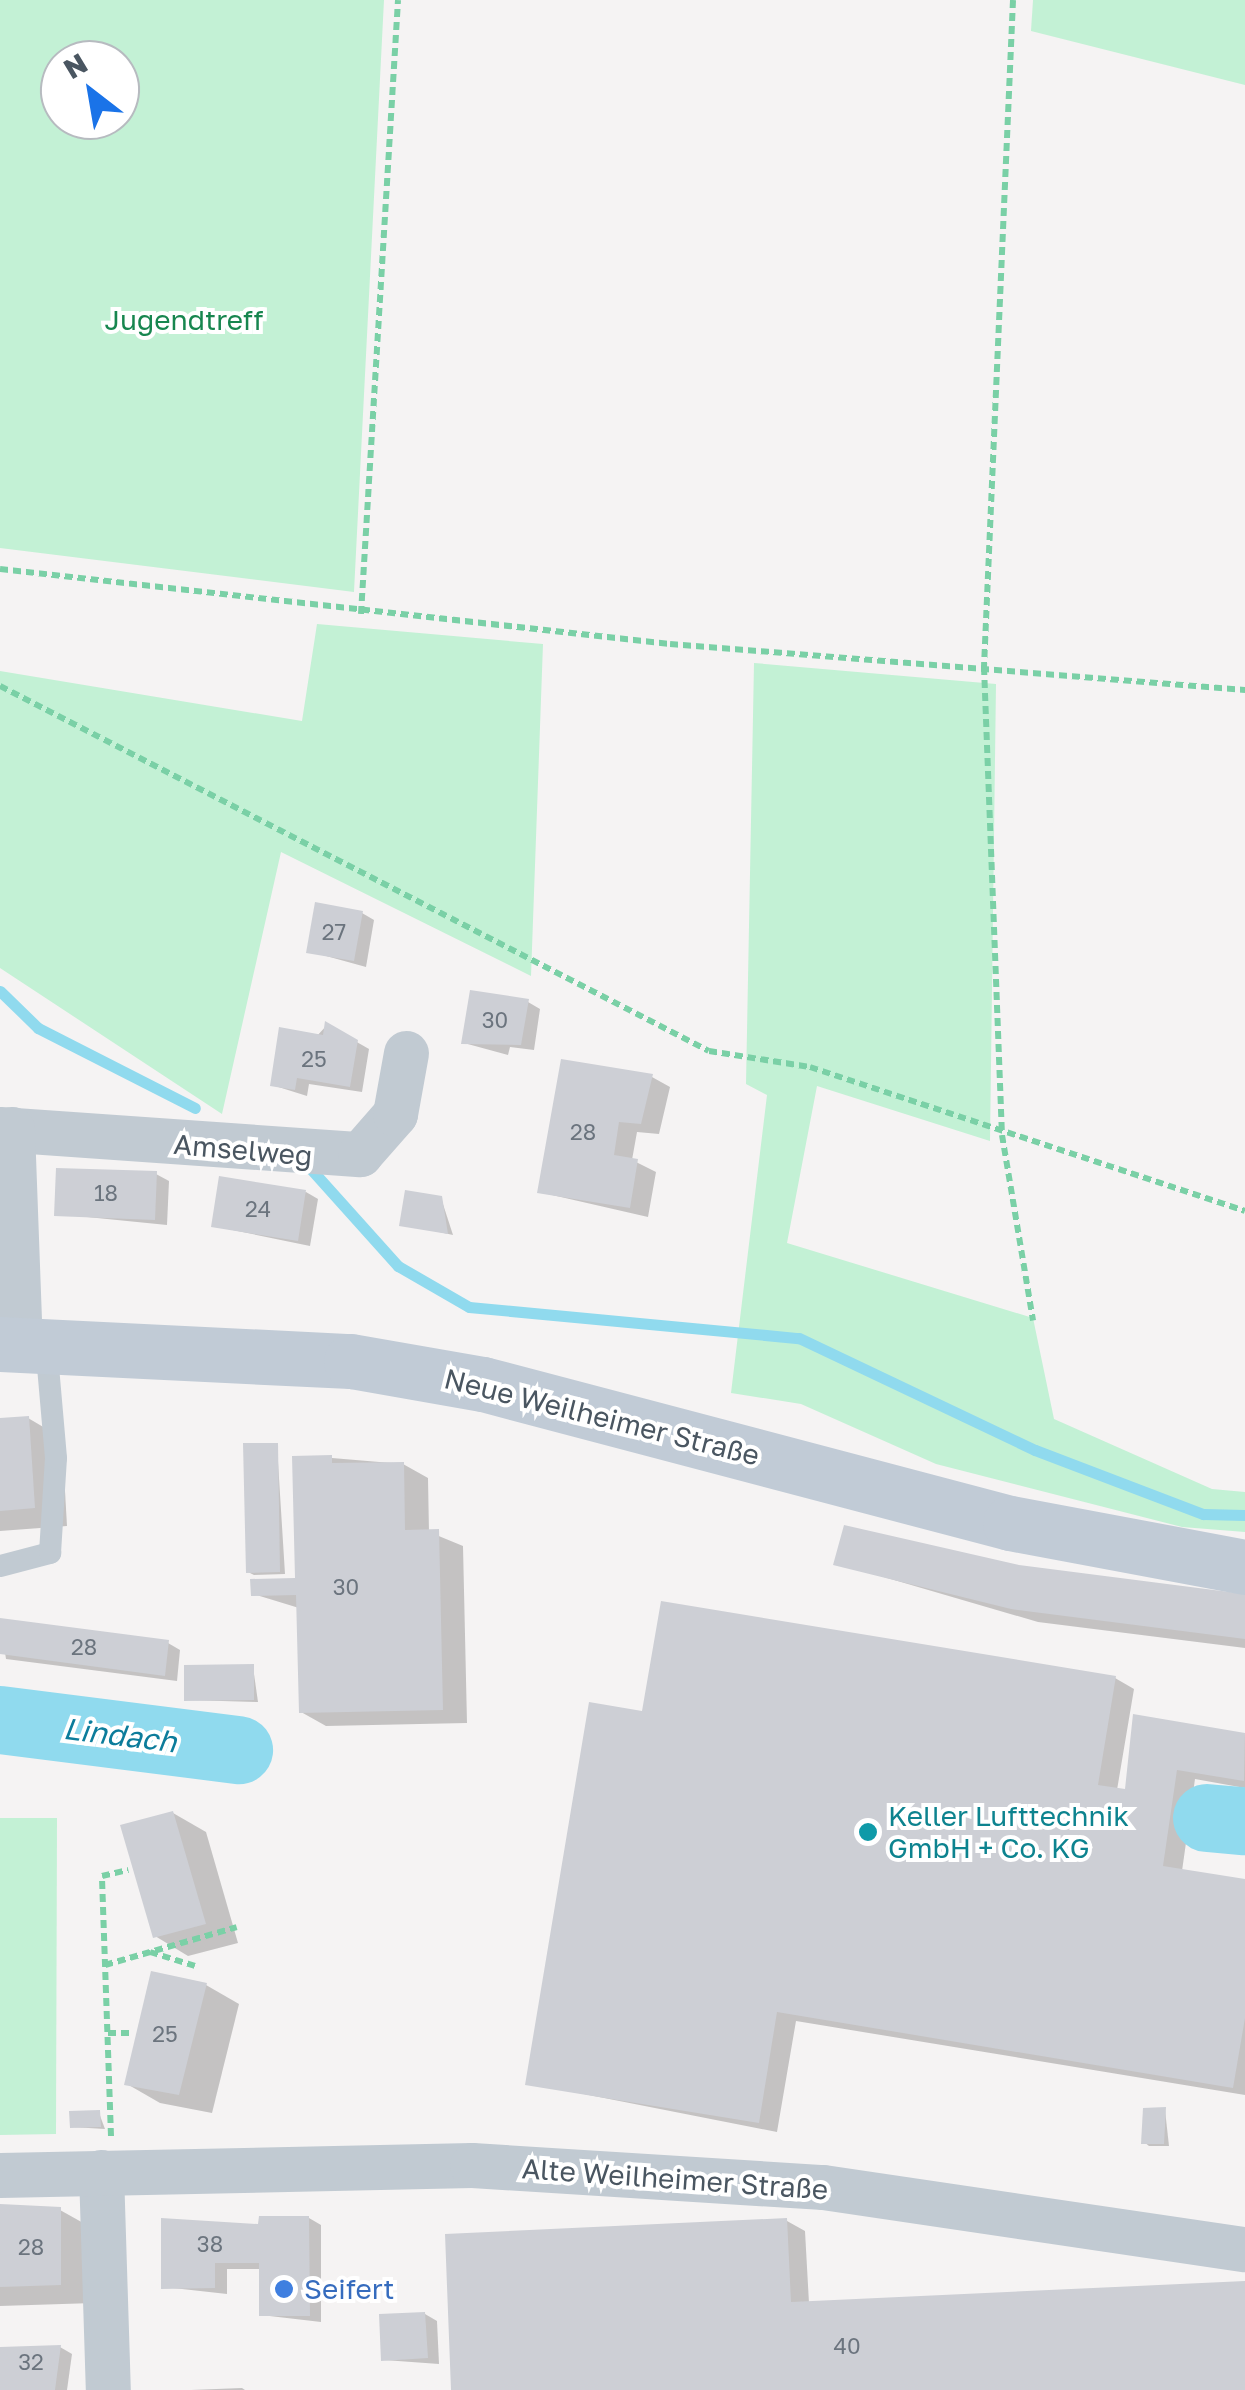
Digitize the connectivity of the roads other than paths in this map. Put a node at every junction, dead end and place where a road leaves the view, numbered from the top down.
1 (406, 1053) dead end
2 (6, 1129) edge
3 (22, 1344) edge
4 (1219, 1563) edge
5 (0, 1566) edge
6 (107, 2172) junction
7 (0, 2175) edge
8 (1245, 2249) edge
9 (108, 2390) edge

1 - 2 street, Amselweg
2 - 3 street, Amselweg
3 - 4 main road, Neue Weilheimer Straße
3 - 5 lane
6 - 7 street, Alte Weilheimer Straße
6 - 8 street, Alte Weilheimer Straße
6 - 9 street

